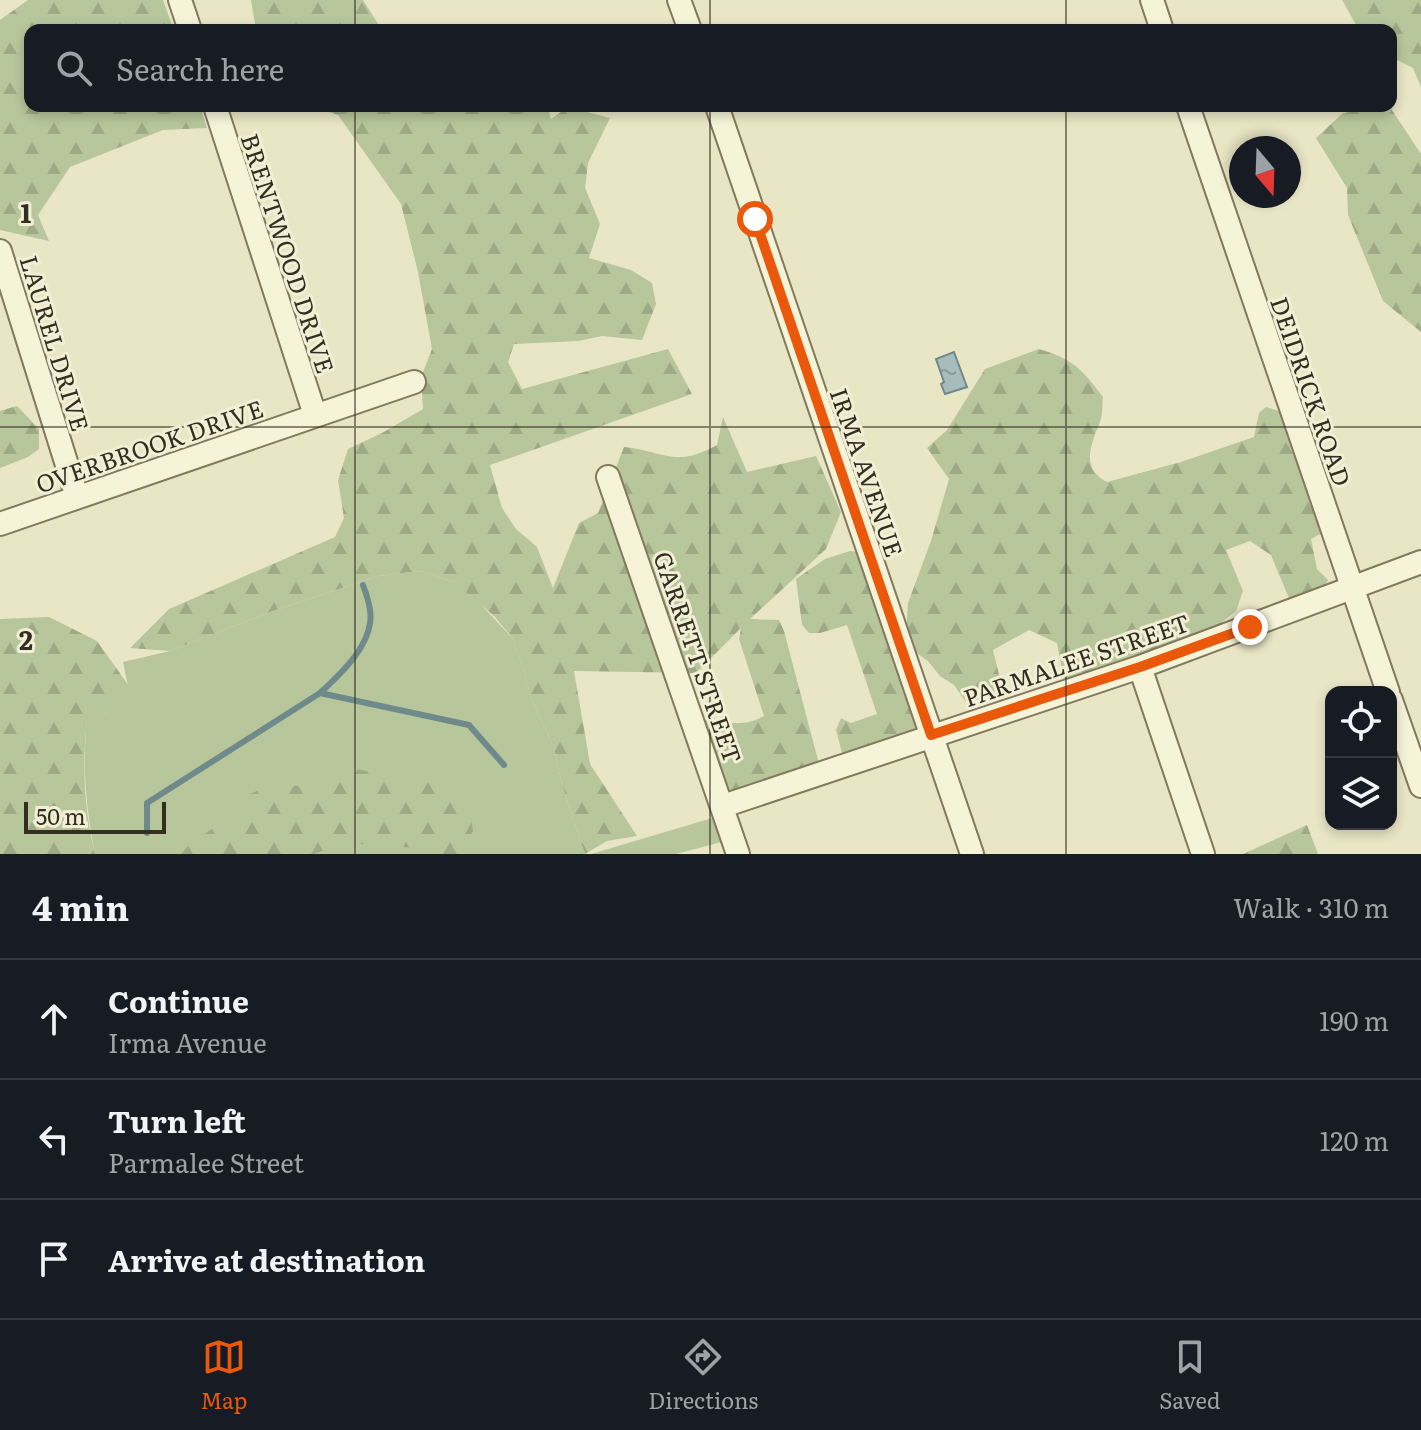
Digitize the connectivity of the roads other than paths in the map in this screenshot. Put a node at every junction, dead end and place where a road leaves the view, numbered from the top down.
1 (180, 0) edge
2 (679, 0) edge
3 (1152, 0) edge
4 (188, 24) edge
5 (688, 24) edge
6 (1160, 24) edge
7 (217, 112) edge
8 (719, 112) edge
9 (1190, 112) edge
10 (0, 251) edge
11 (414, 382) dead end
12 (315, 415) junction
13 (608, 477) dead end
14 (77, 497) junction
15 (0, 524) edge
16 (1421, 562) edge
17 (1352, 588) junction
18 (1140, 667) junction
19 (1386, 686) edge
20 (1397, 717) edge
21 (931, 735) junction
22 (1421, 786) edge
23 (723, 806) junction
24 (738, 854) edge
25 (972, 854) edge
26 (1203, 854) edge

1 - 4 street
2 - 5 street
3 - 6 street
7 - 12 street, BRENTWOOD DRIVE
8 - 21 street, IRMA AVENUE
9 - 17 street, DEIDRICK ROAD
10 - 14 street, LAUREL DRIVE
11 - 12 street, OVERBROOK DRIVE
12 - 14 street, OVERBROOK DRIVE
13 - 23 street, GARRETT STREET
14 - 15 street, OVERBROOK DRIVE
16 - 17 street, PARMALEE STREET
17 - 18 street, PARMALEE STREET
17 - 19 street, DEIDRICK ROAD
18 - 21 street, PARMALEE STREET
18 - 26 street
20 - 22 street
21 - 23 street, PARMALEE STREET
21 - 25 street, IRMA AVENUE
23 - 24 street, GARRETT STREET

